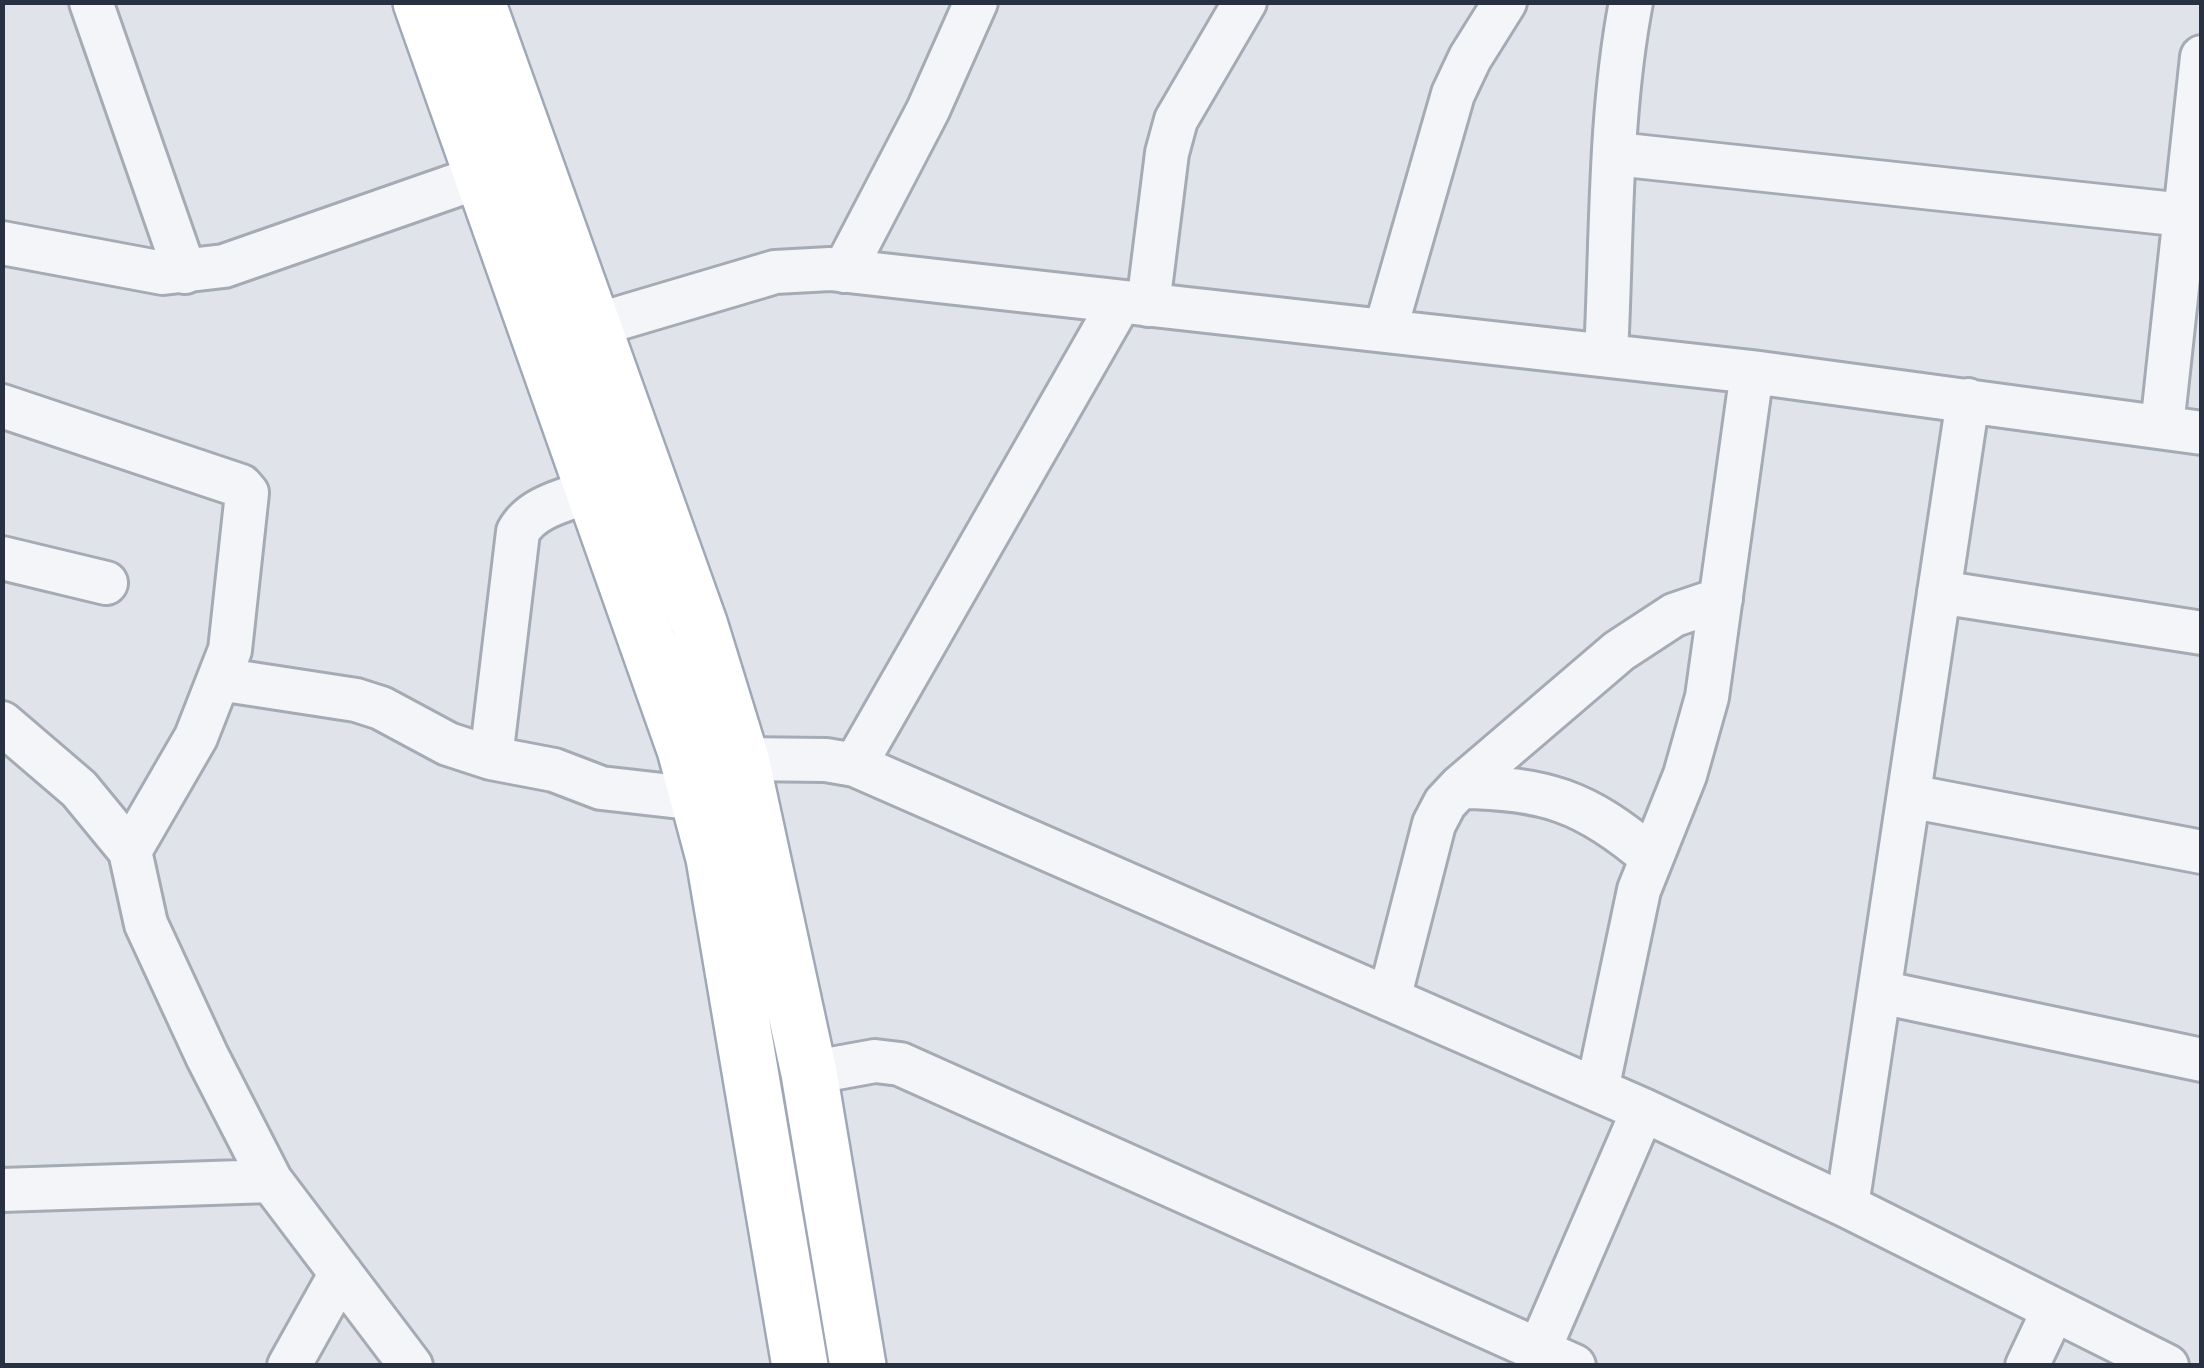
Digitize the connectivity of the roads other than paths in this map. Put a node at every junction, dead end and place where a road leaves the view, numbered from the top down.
1 (91, 2) edge
2 (421, 2) edge
3 (476, 2) edge
4 (976, 2) edge
5 (1245, 2) edge
6 (1506, 2) edge
7 (1631, 2) edge
8 (2202, 57) edge
9 (2197, 140) edge
10 (1616, 154) junction
11 (482, 176) junction
12 (2184, 215) junction
13 (2, 243) edge
14 (844, 271) junction
15 (185, 272) junction
16 (1134, 304) junction
17 (592, 326) junction
18 (1385, 330) junction
19 (1606, 354) junction
20 (1752, 372) junction
21 (1968, 400) junction
22 (2, 406) edge
23 (2182, 430) edge
24 (593, 490) junction
25 (2, 558) edge
26 (106, 583) dead end
27 (1939, 592) junction
28 (1721, 599) junction
29 (2202, 634) edge
30 (219, 679) junction
31 (4, 725) edge
32 (491, 758) junction
33 (741, 759) junction
34 (855, 766) junction
35 (1460, 786) junction
36 (1909, 796) junction
37 (698, 799) junction
38 (130, 851) junction
39 (2202, 852) edge
40 (1650, 857) junction
41 (1880, 992) junction
42 (1389, 1000) junction
43 (2202, 1060) edge
44 (809, 1074) junction
45 (1596, 1090) junction
46 (1643, 1110) junction
47 (271, 1181) junction
48 (2, 1190) edge
49 (1848, 1206) junction
50 (341, 1273) junction
51 (2053, 1311) junction
52 (1557, 1358) edge
53 (289, 1366) edge
54 (411, 1366) edge
55 (800, 1366) edge
56 (858, 1366) edge
57 (2027, 1366) edge
58 (2168, 1366) edge

1 - 15 street
2 - 11 main road
3 - 17 main road
4 - 14 street
5 - 16 street
6 - 18 street
7 - 10 street
8 - 9 street
9 - 12 street
10 - 12 street
10 - 19 street
11 - 15 street
11 - 24 main road
12 - 23 street
13 - 15 street
14 - 16 street
14 - 17 street
16 - 18 street
16 - 34 street
17 - 33 main road
18 - 19 street
19 - 20 street
20 - 21 street
20 - 28 street
21 - 23 street
21 - 27 street
22 - 30 street
24 - 32 street
24 - 37 main road
25 - 26 street
27 - 29 street
27 - 36 street
28 - 35 street
28 - 40 street
30 - 32 street
30 - 38 street
31 - 38 street
32 - 37 street
33 - 34 street
33 - 44 main road
34 - 42 street
35 - 40 street
35 - 42 street
36 - 39 street
36 - 41 street
37 - 55 main road
38 - 47 street
40 - 45 street
41 - 43 street
41 - 49 street
42 - 45 street
44 - 52 street
44 - 56 main road
45 - 46 street
46 - 49 street
46 - 52 street
47 - 48 street
47 - 50 street
49 - 51 street
50 - 53 street
50 - 54 street
51 - 57 street
51 - 58 street

